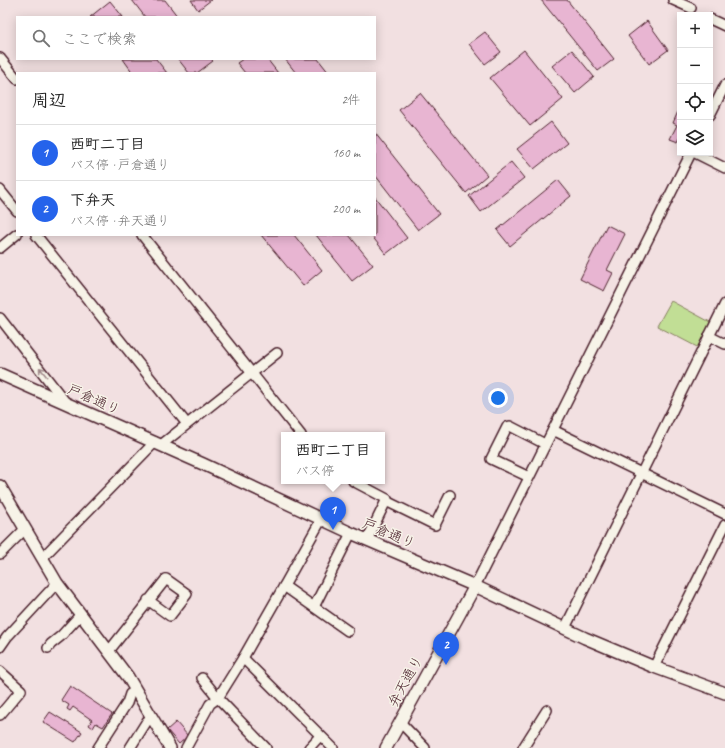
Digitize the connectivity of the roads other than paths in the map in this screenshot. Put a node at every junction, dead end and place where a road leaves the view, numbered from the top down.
1 (673, 0) edge
2 (691, 8) dead end
3 (713, 20) edge
4 (725, 26) edge
5 (0, 58) edge
6 (16, 78) edge
7 (725, 85) edge
8 (713, 109) edge
9 (690, 156) edge
10 (701, 156) edge
11 (725, 168) edge
12 (0, 190) edge
13 (16, 210) edge
14 (16, 235) edge
15 (37, 236) edge
16 (143, 236) edge
17 (0, 248) edge
18 (725, 304) edge
19 (0, 318) edge
20 (709, 336) junction
21 (725, 344) edge
22 (277, 353) dead end
23 (252, 373) junction
24 (0, 374) edge
25 (66, 403) junction
26 (187, 424) junction
27 (553, 430) junction
28 (299, 432) edge
29 (158, 444) junction
30 (546, 444) junction
31 (642, 473) junction
32 (529, 477) junction
33 (359, 484) edge
34 (0, 486) edge
35 (450, 495) dead end
36 (386, 501) junction
37 (725, 514) edge
38 (321, 520) junction
39 (725, 525) edge
40 (25, 529) junction
41 (351, 533) junction
42 (368, 540) junction
43 (0, 554) edge
44 (42, 558) junction
45 (57, 583) junction
46 (284, 586) junction
47 (475, 586) junction
48 (148, 600) dead end
49 (314, 607) junction
50 (81, 614) junction
51 (565, 628) junction
52 (348, 632) dead end
53 (0, 647) edge
54 (48, 648) dead end
55 (109, 650) junction
56 (243, 658) junction
57 (654, 667) junction
58 (0, 671) edge
59 (202, 678) dead end
60 (136, 690) junction
61 (725, 693) edge
62 (218, 698) junction
63 (547, 710) dead end
64 (0, 715) edge
65 (152, 718) junction
66 (400, 722) junction
67 (320, 736) junction
68 (98, 748) edge
69 (130, 748) edge
70 (170, 748) edge
71 (186, 748) edge
72 (266, 748) edge
73 (309, 748) edge
74 (333, 748) edge
75 (386, 748) edge
76 (426, 748) edge
77 (523, 748) edge

1 - 2 street
3 - 4 street
5 - 6 street
7 - 8 street
9 - 27 street
10 - 11 street
12 - 13 street
14 - 17 street
15 - 26 street
16 - 23 street
18 - 20 street
25 -> 19 street
20 - 21 street
20 - 31 street
22 - 23 street
23 - 26 street
23 - 28 street
24 - 25 street, 戸倉通り
25 - 29 street, 戸倉通り
26 - 29 street
27 - 30 street
27 - 31 street
29 - 38 street, 戸倉通り
29 - 44 street
30 - 32 street
30 - 32 street
31 - 37 street
31 - 51 street
32 - 47 street
33 - 36 street
34 - 40 street
35 - 36 street
36 - 42 street
38 - 41 street, 戸倉通り
38 - 46 street
39 - 57 street
40 - 43 street
40 - 44 street
41 - 42 street, 戸倉通り
41 - 49 street
42 - 47 street, 戸倉通り
44 - 45 street
45 - 50 street
45 - 53 street
46 - 49 street
46 - 56 street
47 - 51 street, 戸倉通り
47 - 66 street, 弁天通り
48 - 55 street
49 - 52 street
50 - 54 street
50 - 55 street
51 - 57 street, 戸倉通り
55 - 60 street
56 - 62 street
56 - 67 street
57 - 61 street, 戸倉通り
58 - 64 street
59 - 62 street
60 - 65 street
60 - 68 street
62 - 71 street
62 - 72 street
63 - 77 street
65 - 69 street
65 - 70 street
66 - 75 street, 弁天通り
66 - 76 street
67 - 73 street
67 - 74 street

